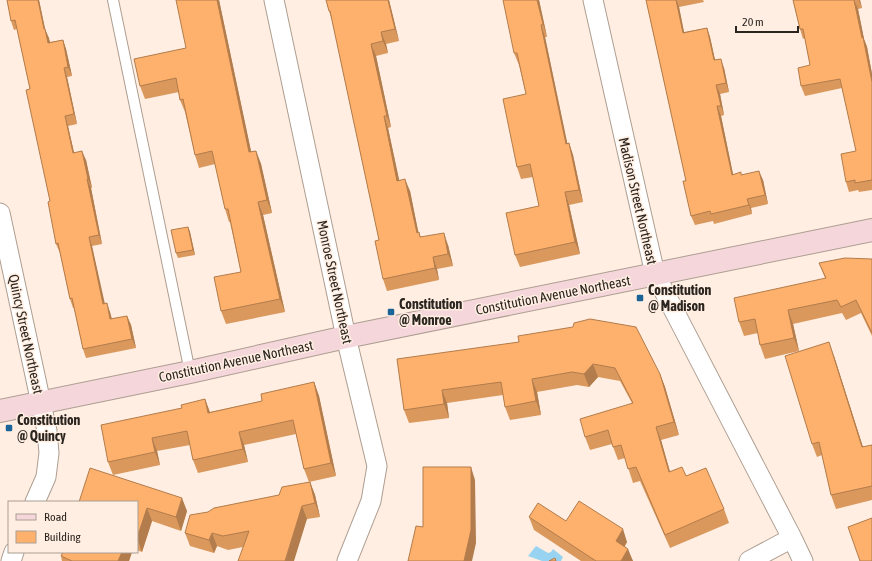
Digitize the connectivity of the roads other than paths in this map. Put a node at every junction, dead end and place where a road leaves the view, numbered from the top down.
1 (113, 0) edge
2 (274, 0) edge
3 (592, 0) edge
4 (0, 213) edge
5 (872, 230) edge
6 (654, 274) junction
7 (346, 337) junction
8 (190, 372) junction
9 (41, 402) junction
10 (0, 411) edge
11 (36, 501) edge
12 (792, 538) junction
13 (348, 561) edge
14 (749, 561) edge
15 (803, 561) edge

1 - 8 lane
2 - 7 street, Monroe Street Northeast
3 - 6 street, Madison Street Northeast
4 - 9 street, Quincy Street Northeast
5 - 6 street, Constitution Avenue Northeast
6 - 7 street, Constitution Avenue Northeast
6 - 12 street, Madison Street Northeast
7 - 8 street, Constitution Avenue Northeast
7 - 13 street, Monroe Street Northeast
8 - 9 street, Constitution Avenue Northeast
9 - 10 street, Constitution Avenue Northeast
9 - 11 street, Quincy Street Northeast
12 - 14 street
12 - 15 street, Madison Street Northeast

